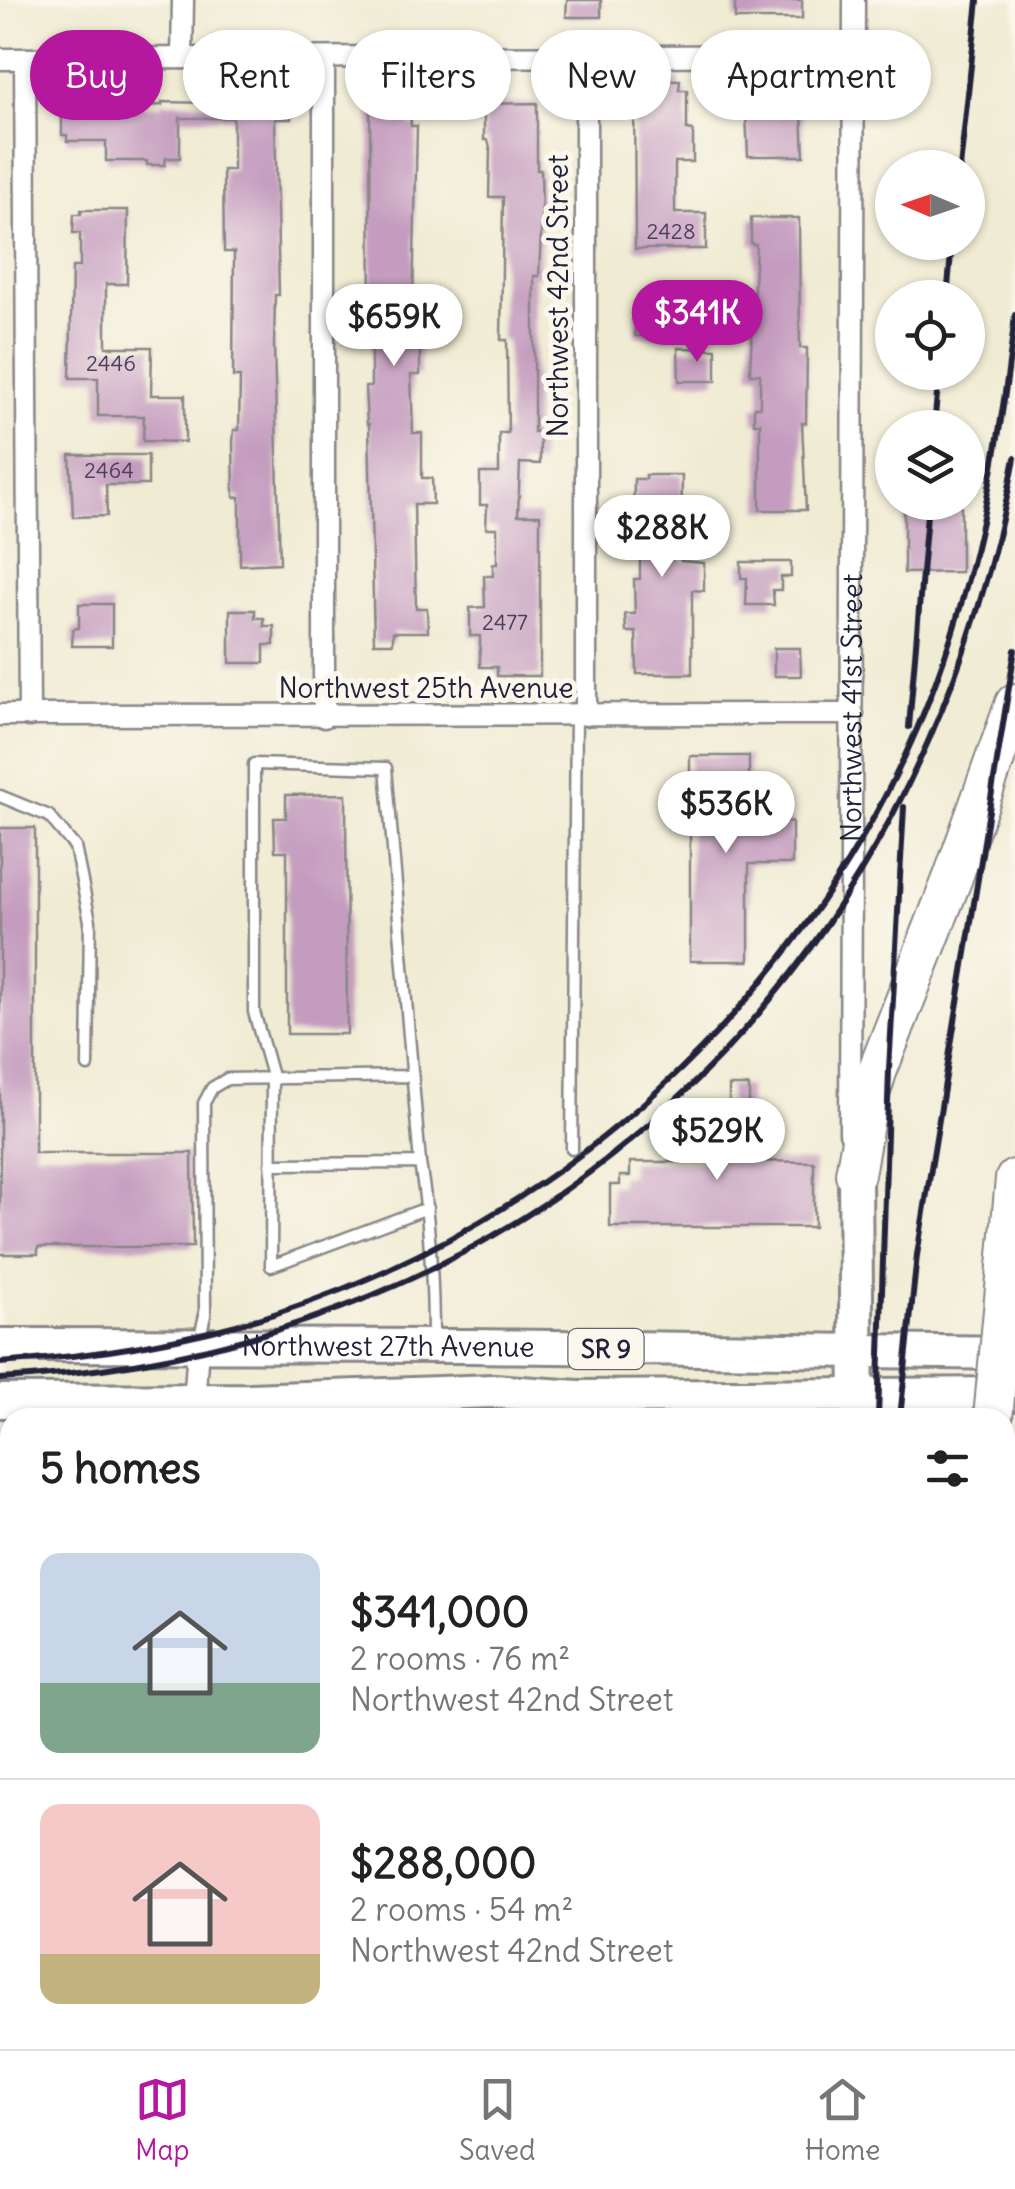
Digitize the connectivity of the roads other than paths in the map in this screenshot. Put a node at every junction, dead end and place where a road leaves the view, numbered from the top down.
1 (183, 0) edge
2 (854, 0) edge
3 (854, 30) edge
4 (531, 56) edge
5 (182, 58) joint
6 (325, 58) edge
7 (0, 59) edge
8 (25, 59) junction
9 (324, 120) edge
10 (586, 120) edge
11 (854, 120) edge
12 (1015, 703) edge
13 (853, 714) junction
14 (0, 715) edge
15 (581, 715) junction
16 (29, 716) junction
17 (324, 717) junction
18 (0, 796) edge
19 (88, 1066) dead end
20 (272, 1076) junction
21 (412, 1076) junction
22 (572, 1150) dead end
23 (420, 1163) junction
24 (271, 1164) junction
25 (855, 1174) junction
26 (1015, 1178) edge
27 (427, 1208) junction
28 (0, 1346) edge
29 (432, 1346) junction
30 (472, 1346) junction
31 (198, 1347) junction
32 (612, 1349) junction
33 (854, 1352) junction
34 (1015, 1353) edge
35 (1015, 1394) edge
36 (0, 1401) edge
37 (526, 1406) edge
38 (856, 1406) edge
39 (193, 1408) edge
40 (993, 1408) edge

1 - 5 street
2 - 3 street, Northwest 41st Street
4 - 6 street
5 - 8 street
7 - 8 street
8 - 16 street
9 - 17 street
10 - 15 street, Northwest 42nd Street
11 - 13 street, Northwest 41st Street
12 - 25 highway
13 - 15 street, Northwest 25th Avenue
13 - 25 street, Northwest 41st Street
14 - 16 street, Northwest 25th Avenue
15 - 17 street, Northwest 25th Avenue
15 - 22 lane
16 - 17 street, Northwest 25th Avenue
18 - 19 lane
20 - 21 lane
20 - 21 lane
20 - 24 lane
20 - 31 lane
21 - 23 lane
23 - 24 lane
23 - 27 lane
24 - 27 lane
25 - 33 main road, Northwest 41st Street
26 - 40 highway, bridge
27 - 29 lane
28 - 31 main road, Northwest 27th Avenue / SR 9
29 - 30 main road, Northwest 27th Avenue / SR 9
29 - 31 main road, Northwest 27th Avenue / SR 9
30 - 32 main road, Northwest 27th Avenue / SR 9
30 - 37 main road
31 - 39 street
32 - 33 main road, Northwest 27th Avenue / SR 9
32 - 37 main road
33 - 34 main road, Northwest 27th Avenue / SR 9
33 - 38 main road, Northwest 41st Street
35 - 38 main road, Northwest 27th Avenue / SR 9
36 - 39 main road, Northwest 27th Avenue / SR 9
37 - 38 main road, Northwest 27th Avenue / SR 9
37 - 39 main road, Northwest 27th Avenue / SR 9

